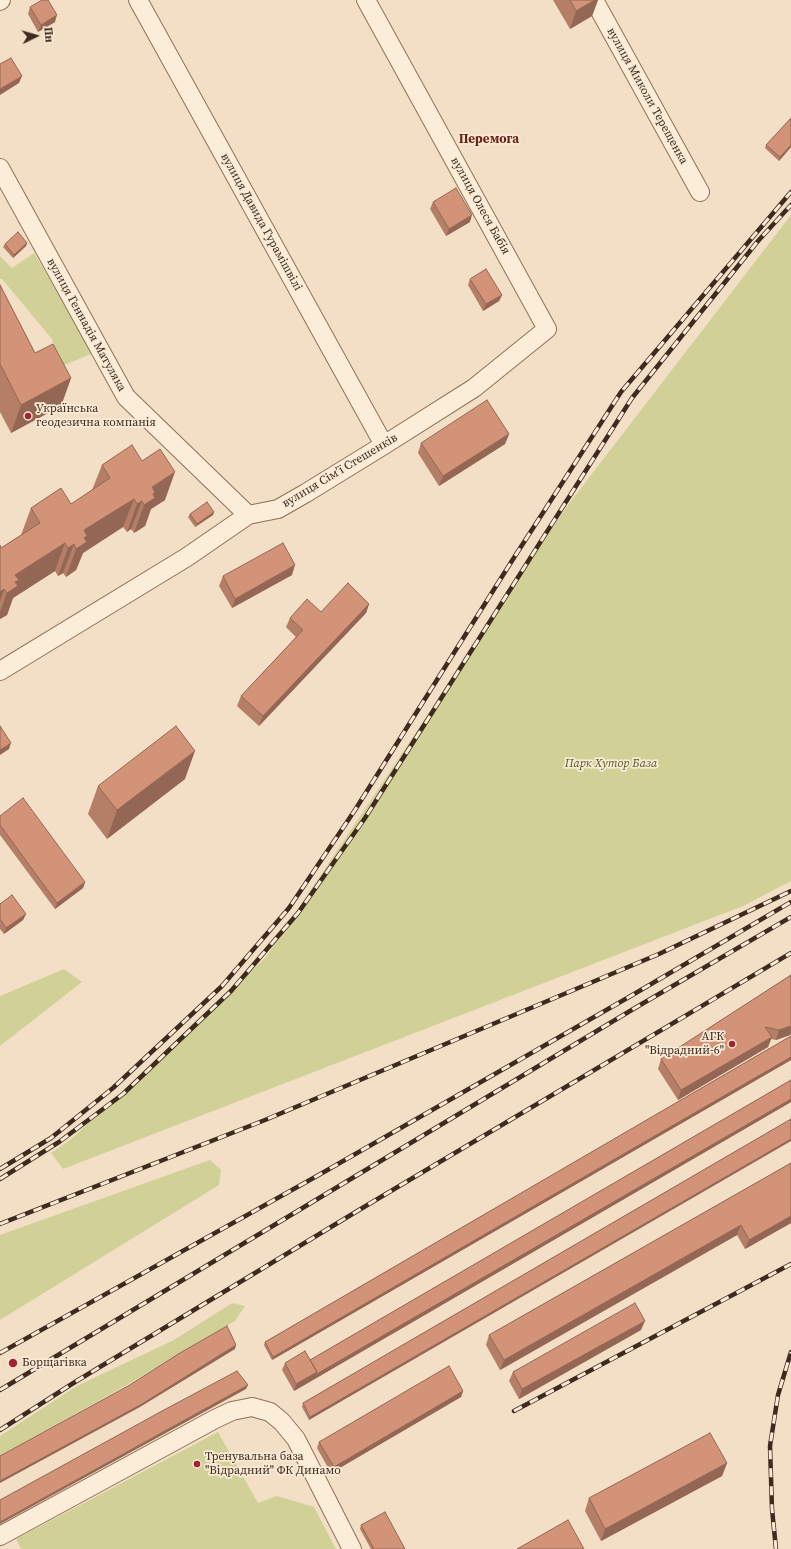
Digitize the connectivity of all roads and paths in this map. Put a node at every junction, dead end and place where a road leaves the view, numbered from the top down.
1 (138, 0) edge
2 (366, 0) edge
3 (594, 0) edge
4 (0, 168) edge
5 (700, 192) dead end
6 (547, 329) joint
7 (384, 445) junction
8 (248, 515) junction
9 (0, 671) edge
10 (0, 1536) edge
11 (352, 1549) edge

1 - 7 street, вулиця Давида Гурамішвілі
2 - 6 street, вулиця Олеся Бабія
3 - 5 street, вулиця Миколи Терещенка
4 - 8 street, вулиця Геннадія Матуляка
6 - 7 street, вулиця Сімʼї Стешенків
7 - 8 street, вулиця Сімʼї Стешенків
8 - 9 street, вулиця Сімʼї Стешенків
10 - 11 street

